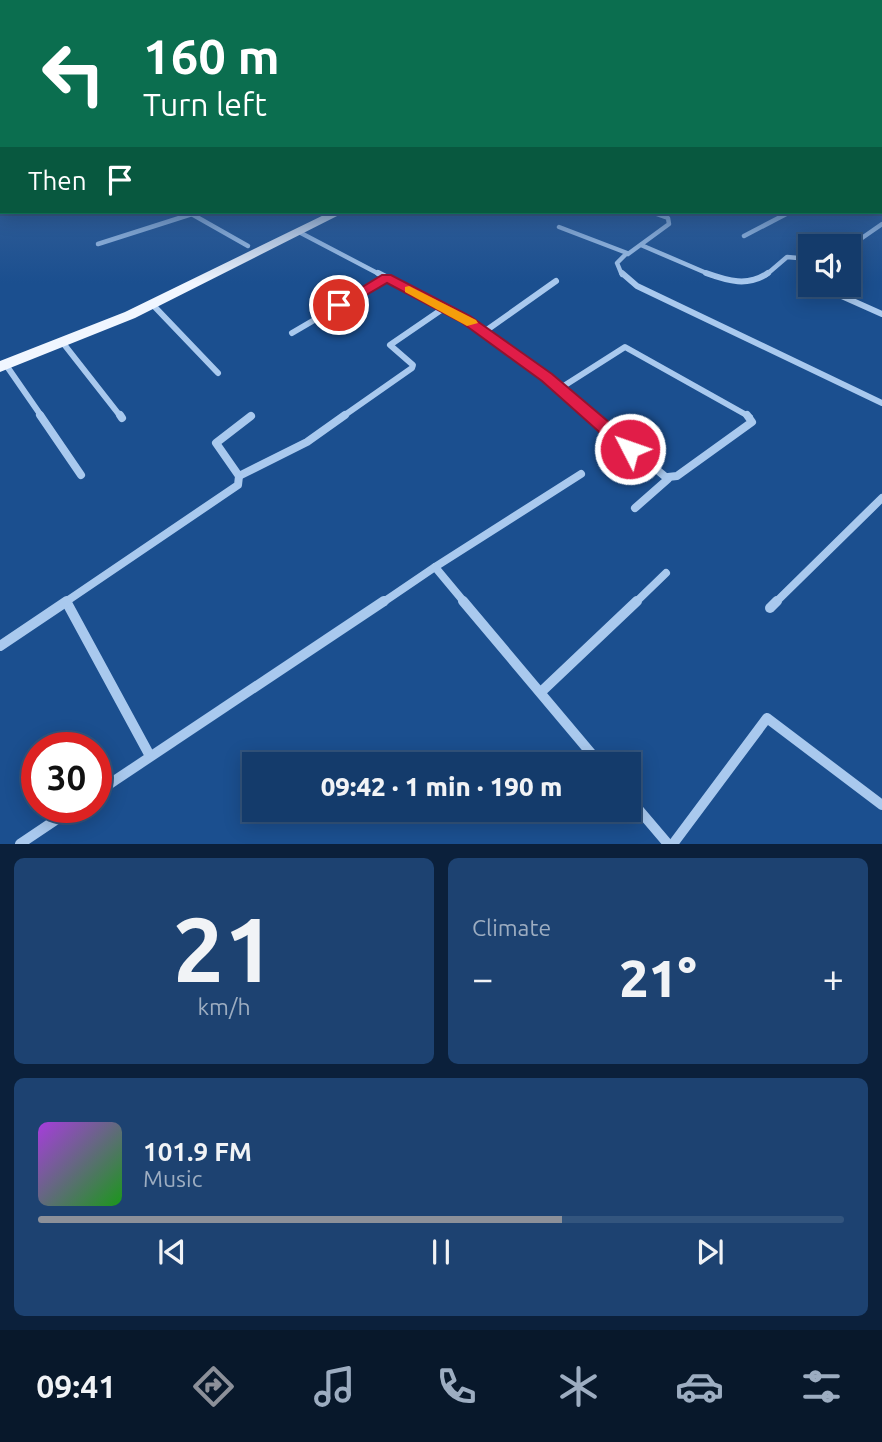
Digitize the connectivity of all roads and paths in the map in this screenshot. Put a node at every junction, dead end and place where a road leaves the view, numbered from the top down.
1 (187, 214) edge
2 (192, 214) edge
3 (317, 214) edge
4 (335, 214) edge
5 (657, 214) edge
6 (786, 214) edge
7 (882, 224) edge
8 (559, 227) dead end
9 (299, 232) junction
10 (744, 236) dead end
11 (861, 239) edge
12 (97, 244) dead end
13 (642, 245) junction
14 (248, 246) junction
15 (628, 254) junction
16 (798, 258) edge
17 (386, 278) junction
18 (556, 281) dead end
19 (844, 297) edge
20 (152, 304) junction
21 (444, 308) junction
22 (882, 314) edge
23 (484, 332) junction
24 (292, 333) dead end
25 (63, 343) junction
26 (2, 363) edge
27 (218, 373) dead end
28 (559, 388) junction
29 (882, 403) edge
30 (251, 416) dead end
31 (122, 418) dead end
32 (581, 474) dead end
33 (80, 475) dead end
34 (239, 476) junction
35 (668, 478) junction
36 (882, 498) edge
37 (635, 508) dead end
38 (435, 567) junction
39 (666, 573) dead end
40 (67, 603) junction
41 (770, 608) dead end
42 (0, 646) edge
43 (541, 692) junction
44 (590, 752) edge
45 (150, 757) junction
46 (112, 782) edge
47 (882, 805) edge
48 (641, 812) edge
49 (51, 823) edge
50 (20, 844) edge
51 (668, 844) edge
52 (673, 844) edge

1 - 12 street
2 - 14 street
3 - 14 main road
4 - 9 main road
5 - 13 street
6 - 10 street
7 - 11 street
8 - 15 street
9 - 17 street
9 - 20 main road
13 - 15 street
13 - 16 street
14 - 26 main road
15 - 29 street
17 - 21 street
17 - 24 street
18 - 23 street
19 - 22 street
20 - 25 main road
20 - 27 street
21 - 23 street
21 - 34 street
23 - 28 street
25 - 26 main road
25 - 31 street
26 - 33 street
28 - 35 street
28 - 35 street
30 - 34 street
32 - 38 street
34 - 40 street
35 - 37 street
36 - 41 street
38 - 43 street
38 - 45 street
39 - 43 street
40 - 42 street
40 - 45 street
43 - 44 street
45 - 46 street
47 - 52 street
48 - 51 street
49 - 50 street

